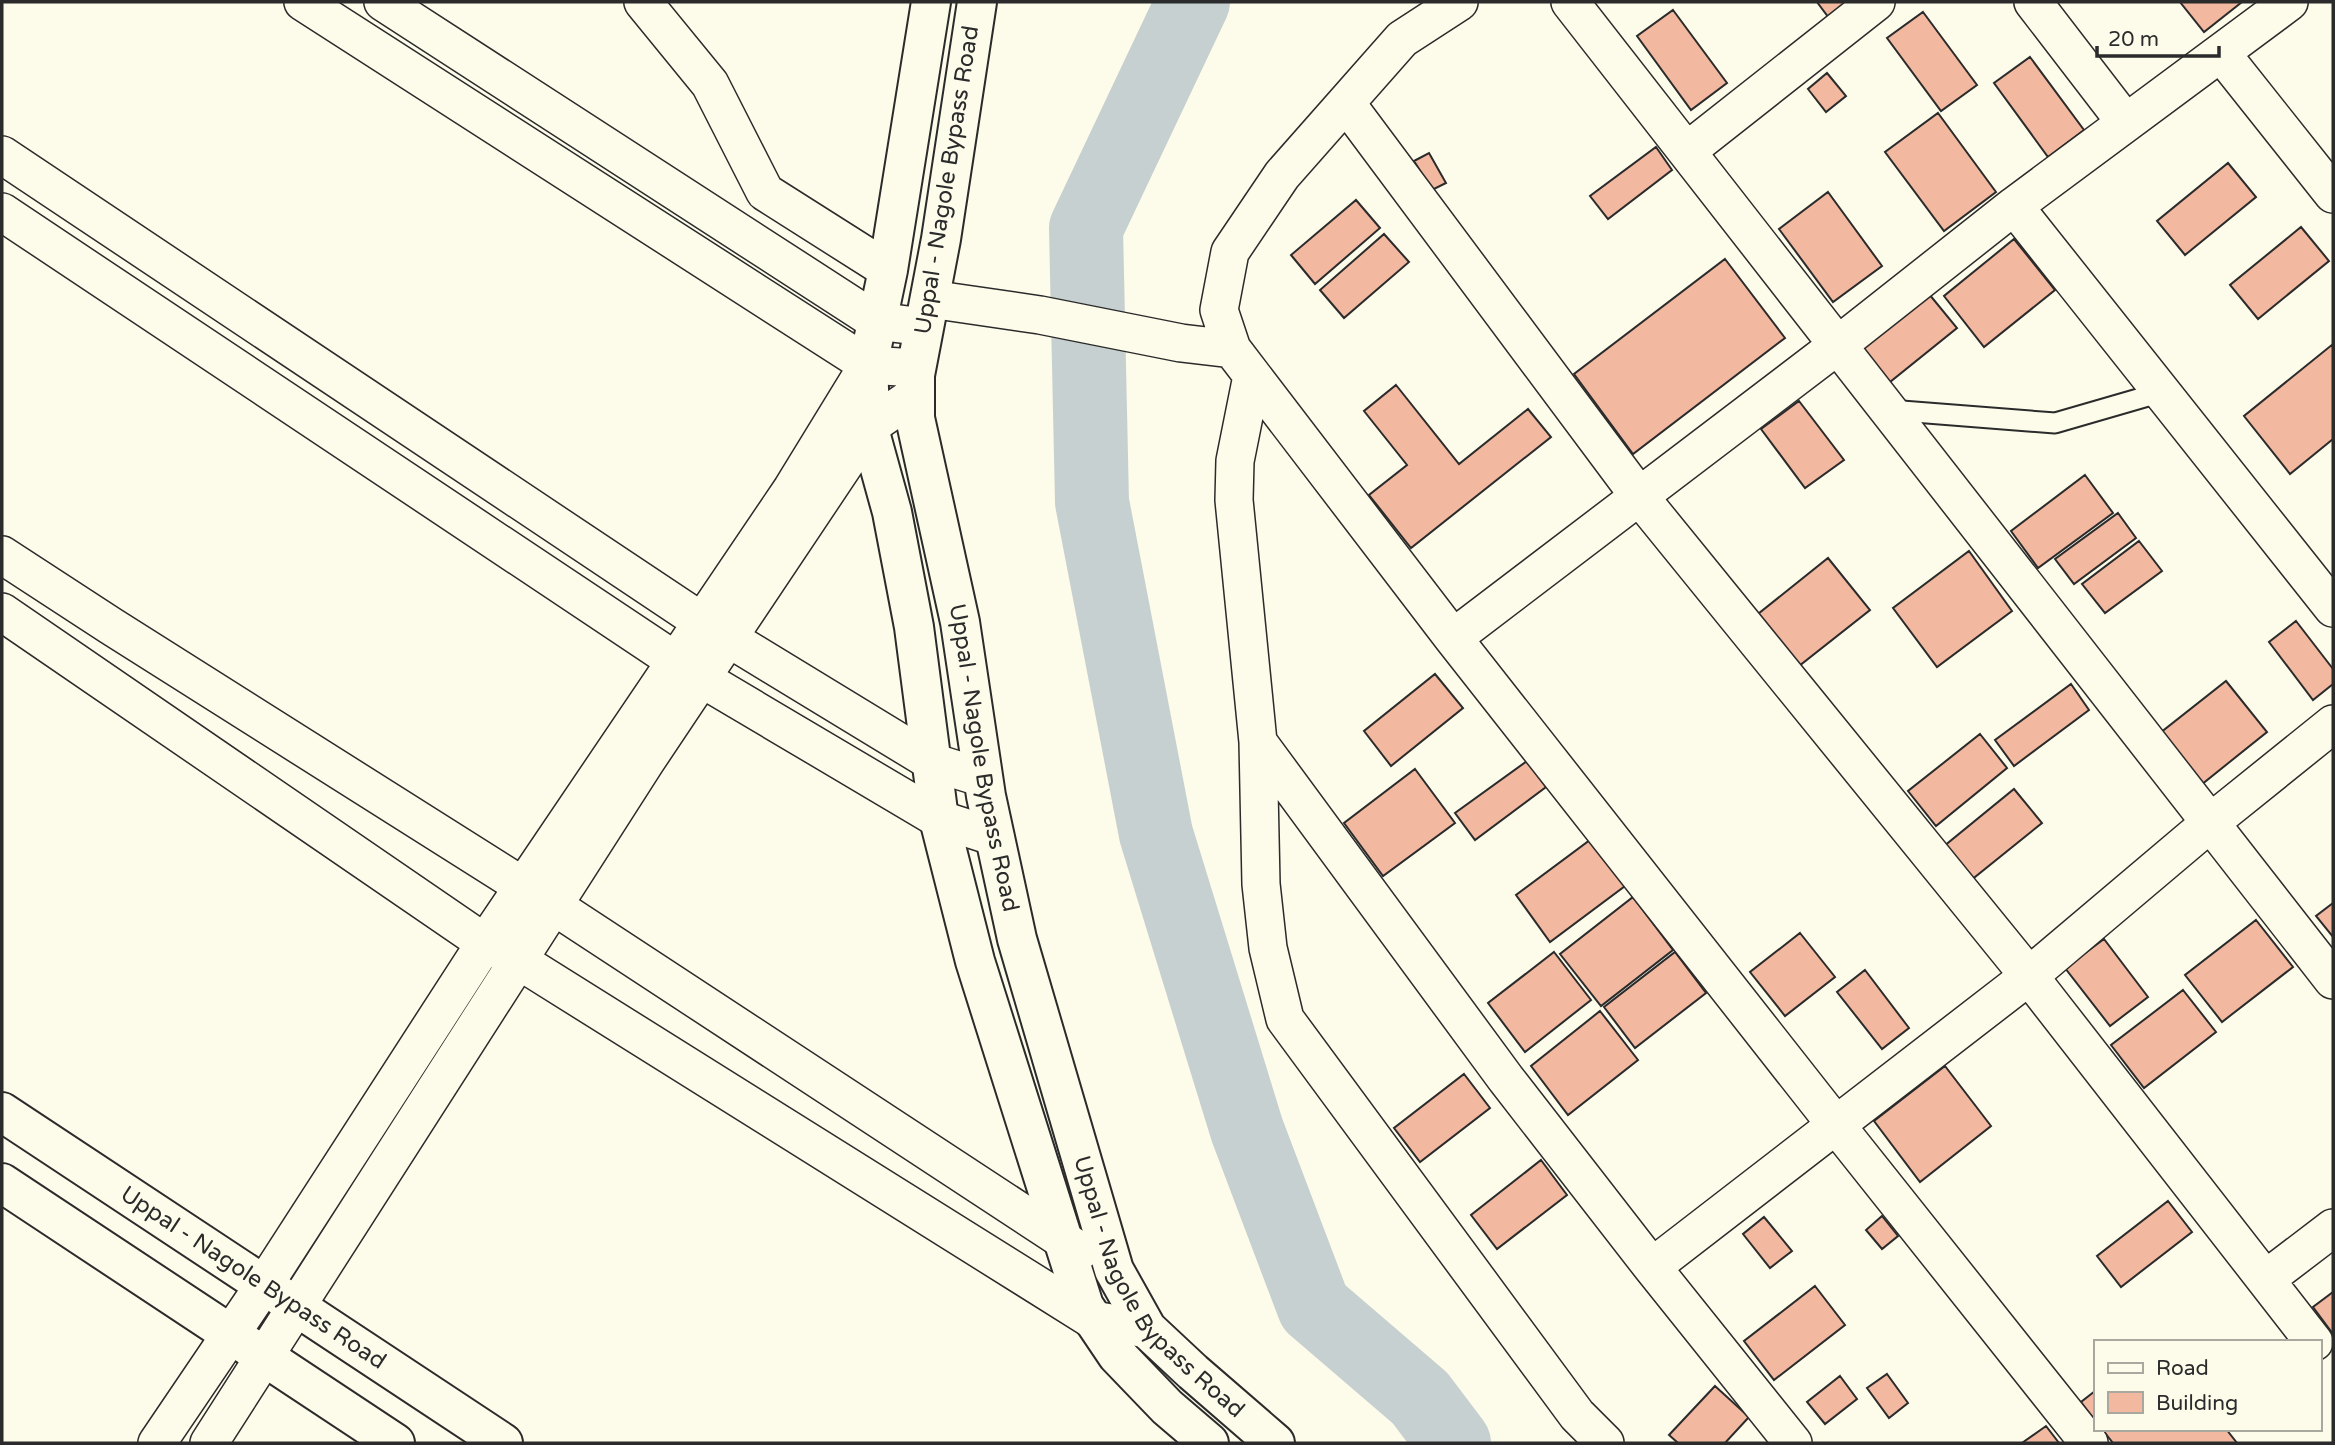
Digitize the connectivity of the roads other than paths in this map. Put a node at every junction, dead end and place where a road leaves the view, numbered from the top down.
1 (303, 2) edge
2 (383, 2) edge
3 (643, 2) edge
4 (931, 2) edge
5 (977, 2) edge
6 (1459, 2) edge
7 (1570, 2) edge
8 (1877, 2) edge
9 (2033, 2) edge
10 (2289, 2) edge
11 (2221, 53) junction
12 (1346, 103) junction
13 (2126, 123) junction
14 (1687, 151) junction
15 (2, 155) edge
16 (2333, 194) edge
17 (2014, 206) junction
18 (2, 212) edge
19 (888, 270) junction
20 (927, 313) junction
21 (876, 321) junction
22 (1838, 345) junction
23 (1242, 363) junction
24 (868, 365) junction
25 (915, 382) junction
26 (2162, 392) junction
27 (1889, 410) junction
28 (870, 426) junction
29 (1639, 496) junction
30 (2, 555) edge
31 (2333, 608) edge
32 (2, 611) edge
33 (715, 630) junction
34 (1453, 638) junction
35 (688, 669) junction
36 (2333, 724) edge
37 (1258, 742) junction
38 (932, 762) junction
39 (983, 778) junction
40 (939, 819) junction
41 (2210, 822) junction
42 (995, 837) junction
43 (523, 887) junction
44 (554, 906) junction
45 (485, 943) junction
46 (519, 960) junction
47 (2029, 976) junction
48 (2333, 980) edge
49 (2, 1112) edge
50 (1836, 1125) junction
51 (2, 1183) edge
52 (2333, 1228) edge
53 (1064, 1241) junction
54 (1652, 1267) junction
55 (1114, 1270) junction
56 (2266, 1279) junction
57 (264, 1285) junction
58 (297, 1307) junction
59 (1093, 1320) junction
60 (1147, 1329) junction
61 (230, 1334) junction
62 (2312, 1340) edge
63 (2321, 1351) edge
64 (266, 1358) junction
65 (2333, 1366) edge
66 (157, 1443) edge
67 (209, 1443) edge
68 (395, 1443) edge
69 (503, 1443) edge
70 (1209, 1443) edge
71 (1275, 1443) edge
72 (1605, 1443) edge
73 (1793, 1443) edge
74 (2089, 1443) edge

1 - 24 street
2 - 21 street
3 - 19 street
4 - 19 street, Uppal - Nagole Bypass Road
5 - 20 street, Uppal - Nagole Bypass Road
6 - 12 street
7 - 14 street
8 - 14 street
9 - 13 street
10 - 11 street
11 - 13 street
11 - 16 street
12 - 23 street
12 - 29 street
13 - 17 street
14 - 22 street
15 - 33 street
17 - 22 street
17 - 26 street
18 - 35 street
19 - 21 street, Uppal - Nagole Bypass Road
20 - 21 street
20 - 23 street
20 - 25 street, Uppal - Nagole Bypass Road
21 - 24 street, Uppal - Nagole Bypass Road
22 - 27 street
22 - 29 street
23 - 34 street
23 - 37 street
24 - 25 street
24 - 28 street, Uppal - Nagole Bypass Road
24 - 33 street
25 - 28 street
25 - 39 street, Uppal - Nagole Bypass Road
26 - 27 lane
26 - 31 street
27 - 41 street
28 - 33 street
28 - 38 street, Uppal - Nagole Bypass Road
29 - 34 street
29 - 47 street
30 - 43 street
32 - 45 street
33 - 35 street
33 - 38 street
34 - 50 street
35 - 40 street
35 - 43 street
35 - 44 street
36 - 41 street
37 - 54 street
37 - 72 street
38 - 39 street
38 - 40 street, Uppal - Nagole Bypass Road
39 - 42 street, Uppal - Nagole Bypass Road
40 - 42 street
40 - 53 street, Uppal - Nagole Bypass Road
41 - 47 street
41 - 48 street
42 - 55 street, Uppal - Nagole Bypass Road
43 - 44 street
43 - 45 street
44 - 46 street
44 - 53 street
45 - 46 street
45 - 57 street
46 - 58 street
46 - 59 street
47 - 50 street
47 - 56 street
49 - 57 street, Uppal - Nagole Bypass Road
50 - 54 street
50 - 74 street
51 - 61 street
52 - 56 street
53 - 55 street
53 - 59 street, Uppal - Nagole Bypass Road
54 - 73 street
55 - 60 street, Uppal - Nagole Bypass Road
56 - 62 street
57 - 58 street, Uppal - Nagole Bypass Road
57 - 61 street
58 - 64 street
58 - 69 street, Uppal - Nagole Bypass Road
59 - 60 street
59 - 70 street, Uppal - Nagole Bypass Road
60 - 71 street, Uppal - Nagole Bypass Road
61 - 64 street
61 - 66 street
63 - 65 street
64 - 67 street
64 - 68 street

